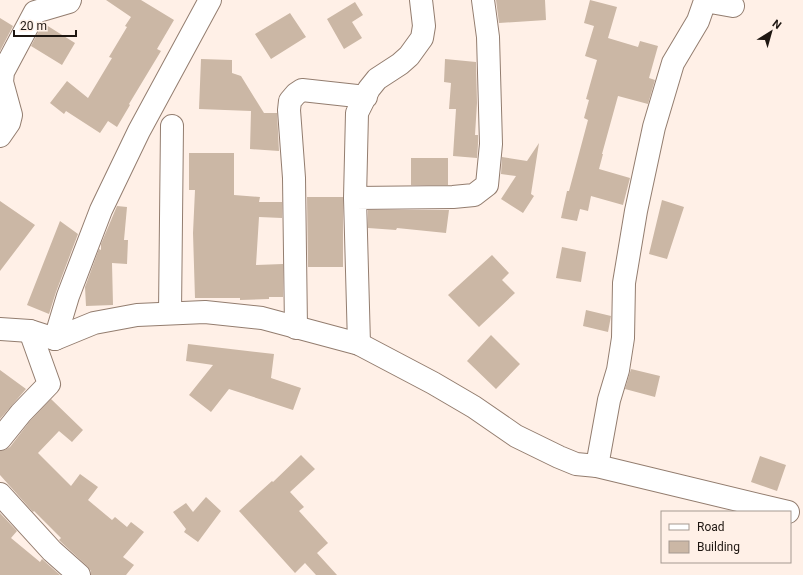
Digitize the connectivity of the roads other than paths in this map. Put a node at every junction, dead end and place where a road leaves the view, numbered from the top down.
1 (70, 0) edge
2 (210, 0) edge
3 (421, 0) edge
4 (483, 0) edge
5 (733, 6) dead end
6 (366, 96) junction
7 (172, 126) dead end
8 (0, 136) edge
9 (355, 198) junction
10 (170, 313) junction
11 (296, 328) junction
12 (0, 329) edge
13 (30, 331) junction
14 (55, 339) junction
15 (359, 344) junction
16 (0, 439) edge
17 (597, 466) junction
18 (0, 494) edge
19 (785, 511) edge
20 (791, 513) edge
21 (803, 516) edge
22 (79, 575) edge

1 - 8 street
2 - 14 street
3 - 6 street
4 - 9 street
5 - 17 street
6 - 9 street
6 - 11 street
7 - 10 street
9 - 15 street
10 - 11 street
10 - 14 street
11 - 15 street
12 - 13 street
13 - 14 street
13 - 16 street
15 - 17 street
17 - 19 street
18 - 22 street
20 - 21 street

